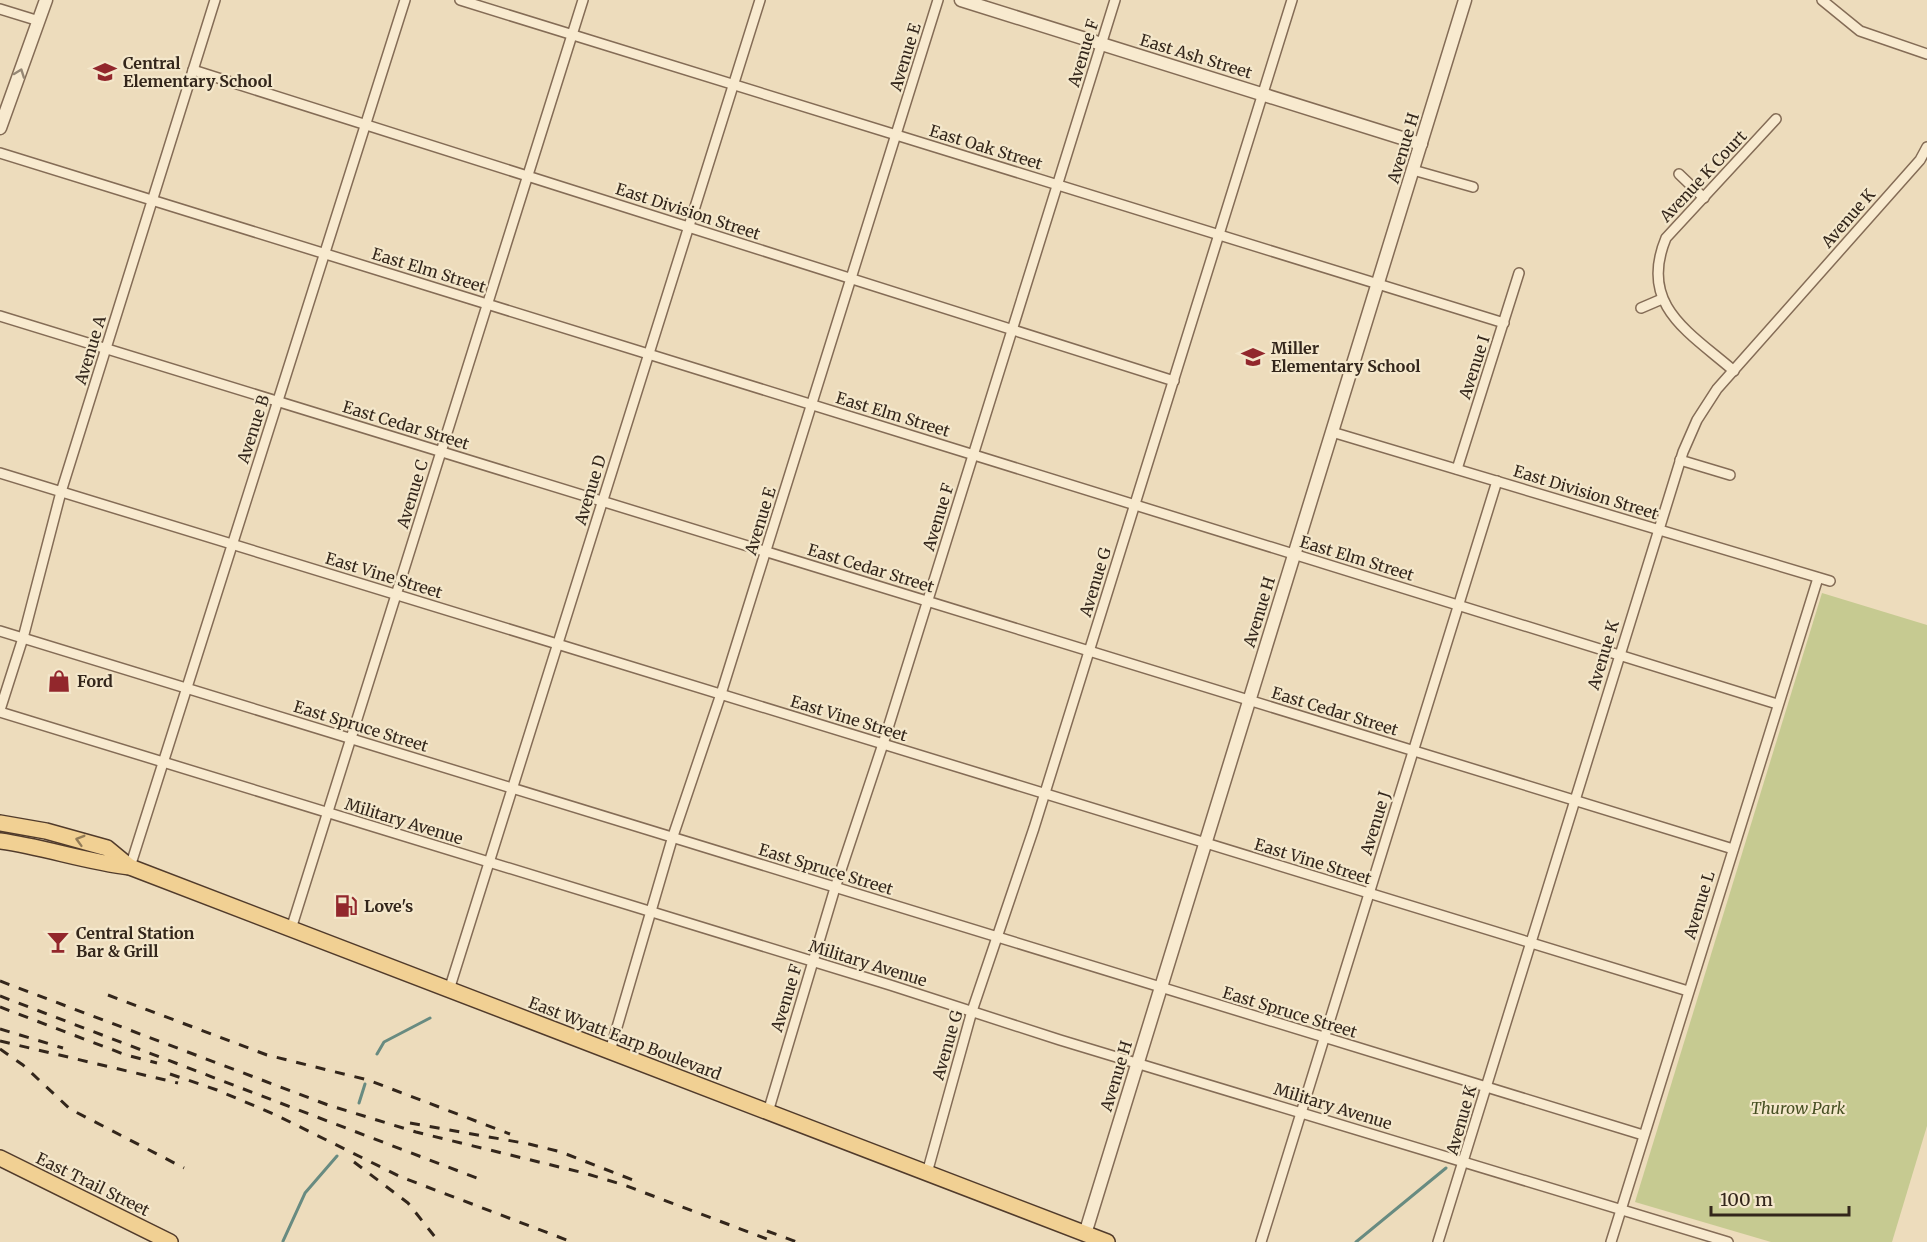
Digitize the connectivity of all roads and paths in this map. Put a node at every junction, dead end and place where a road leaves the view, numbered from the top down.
1 (46, 0) edge
2 (215, 0) edge
3 (405, 0) edge
4 (460, 0) edge
5 (583, 0) edge
6 (760, 0) edge
7 (938, 0) edge
8 (961, 0) edge
9 (1115, 0) edge
10 (1292, 0) edge
11 (1465, 0) edge
12 (1822, 0) edge
13 (0, 9) edge
14 (39, 21) junction
15 (572, 35) junction
16 (1101, 44) junction
17 (1927, 54) edge
18 (193, 70) junction
19 (733, 85) junction
20 (1263, 94) junction
21 (1776, 119) dead end
22 (365, 125) junction
23 (0, 128) edge
24 (896, 135) junction
25 (1421, 144) junction
26 (1927, 147) edge
27 (0, 153) edge
28 (1413, 170) junction
29 (1679, 174) dead end
30 (528, 176) junction
31 (1057, 185) junction
32 (1473, 187) dead end
33 (1704, 198) junction
34 (153, 201) junction
35 (688, 227) junction
36 (1219, 235) junction
37 (324, 254) junction
38 (1520, 273) dead end
39 (851, 279) junction
40 (1378, 284) junction
41 (1662, 299) junction
42 (487, 304) junction
43 (1641, 308) dead end
44 (0, 316) edge
45 (1504, 323) junction
46 (1012, 330) junction
47 (106, 349) junction
48 (648, 354) junction
49 (1734, 371) junction
50 (1174, 381) junction
51 (278, 401) junction
52 (812, 405) junction
53 (1332, 432) junction
54 (441, 452) junction
55 (973, 455) junction
56 (1680, 460) junction
57 (1457, 469) junction
58 (0, 473) edge
59 (1730, 475) dead end
60 (1497, 481) junction
61 (61, 492) junction
62 (602, 501) junction
63 (1135, 505) junction
64 (1658, 530) junction
65 (232, 544) junction
66 (766, 552) junction
67 (1294, 554) junction
68 (1818, 578) junction
69 (1830, 581) dead end
70 (396, 595) junction
71 (927, 601) junction
72 (1459, 605) junction
73 (0, 631) edge
74 (23, 638) junction
75 (558, 644) junction
76 (1090, 651) junction
77 (1619, 654) junction
78 (187, 688) junction
79 (721, 694) junction
80 (1250, 700) junction
81 (1777, 704) junction
82 (0, 711) edge
83 (351, 739) junction
84 (883, 744) junction
85 (1413, 750) junction
86 (164, 762) junction
87 (512, 788) junction
88 (1045, 794) junction
89 (1573, 800) junction
90 (328, 813) junction
91 (0, 823) edge
92 (673, 836) junction
93 (0, 841) edge
94 (1205, 843) junction
95 (1733, 849) junction
96 (489, 863) junction
97 (130, 867) junction
98 (836, 888) junction
99 (1369, 893) junction
100 (649, 913) junction
101 (291, 929) junction
102 (998, 936) junction
103 (1530, 943) junction
104 (813, 962) junction
105 (1161, 988) junction
106 (449, 990) junction
107 (1688, 991) junction
108 (972, 1011) junction
109 (1325, 1038) junction
110 (610, 1051) junction
111 (1138, 1062) junction
112 (1486, 1088) junction
113 (768, 1112) junction
114 (1301, 1112) junction
115 (1642, 1136) junction
116 (0, 1158) edge
117 (1465, 1162) junction
118 (927, 1173) junction
119 (1620, 1209) junction
120 (1085, 1234) junction
121 (170, 1242) edge
122 (1107, 1242) edge
123 (1261, 1242) edge
124 (1438, 1242) edge
125 (1611, 1242) edge
126 (1728, 1242) edge

1 - 14 street
2 - 18 street, Avenue A
3 - 22 street, Avenue B
4 - 15 street, East Oak Street
5 - 15 street, Avenue C
6 - 19 street, Avenue D
7 - 24 street, Avenue E
8 - 16 street, East Ash Street
9 - 16 street, Avenue F
10 - 20 street, Avenue G
11 - 25 street, Avenue H
12 - 17 street
13 - 14 street
23 -> 14 street
15 - 19 street, East Oak Street
15 - 30 street, Avenue C
16 - 20 street, East Ash Street
16 - 31 street, Avenue F
18 - 22 street, East Division Street
18 - 34 street, Avenue A
19 - 24 street, East Oak Street
19 - 35 street, Avenue D
20 - 25 street, East Ash Street
20 - 36 street, Avenue G
21 - 33 street, Avenue K Court
22 - 30 street, East Division Street
22 - 37 street, Avenue B
24 - 31 street, East Oak Street
24 - 39 street, Avenue E
25 - 28 street, Avenue H
26 - 49 street, Avenue K
27 - 34 street, East Elm Street
28 - 32 street
28 - 40 street, Avenue H
29 - 33 street
30 - 35 street, East Division Street
30 - 42 street, Avenue C
31 - 36 street, East Oak Street
31 - 46 street, Avenue F
33 - 41 street, Avenue K Court
34 - 37 street, East Elm Street
34 - 47 street, Avenue A
35 - 39 street, East Division Street
35 - 48 street, Avenue D
36 - 40 street, East Oak Street
36 - 50 street, Avenue G
37 - 42 street, East Elm Street
37 - 51 street, Avenue B
38 - 45 street, Avenue I
39 - 46 street, East Division Street
39 - 52 street, Avenue E
40 - 45 street, East Oak Street
40 - 53 street, Avenue H
41 - 43 street
41 - 49 street, Avenue K Court
42 - 48 street, East Elm Street
42 - 54 street, Avenue C
44 - 47 street, East Cedar Street
45 - 57 street, Avenue I
46 - 50 street, East Division Street
46 - 55 street, Avenue F
47 - 51 street, East Cedar Street
47 - 61 street, Avenue A
48 - 52 street, East Elm Street
48 - 62 street, Avenue D
49 - 56 street, Avenue K
50 - 63 street, Avenue G
51 - 54 street, East Cedar Street
51 - 65 street, Avenue B
52 - 55 street, East Elm Street
52 - 66 street, Avenue E
53 - 57 street, East Division Street
53 - 67 street, Avenue H
54 - 62 street, East Cedar Street
54 - 70 street, Avenue C
55 - 63 street, East Elm Street
55 - 71 street, Avenue F
56 - 59 street
56 - 64 street, Avenue K
57 - 60 street, East Division Street
58 - 61 street, East Vine Street
60 - 64 street, East Division Street
60 - 72 street, Avenue J
61 - 65 street, East Vine Street
61 - 74 street, Avenue A
62 - 66 street, East Cedar Street
62 - 75 street, Avenue D
63 - 67 street, East Elm Street
63 - 76 street, Avenue G
64 - 68 street, East Division Street
64 - 77 street, Avenue K
65 - 70 street, East Vine Street
65 - 78 street, Avenue B
66 - 71 street, East Cedar Street
66 - 79 street, Avenue E
67 - 72 street, East Elm Street
67 - 80 street, Avenue H
68 - 69 street, East Division Street
68 - 81 street, Avenue L
70 - 75 street, East Vine Street
70 - 83 street, Avenue C
71 - 76 street, East Cedar Street
71 - 84 street, Avenue F
72 - 77 street, East Elm Street
72 - 85 street, Avenue J
73 - 74 street, East Spruce Street
74 - 78 street, East Spruce Street
74 - 82 street, Avenue A
75 - 79 street, East Vine Street
75 - 87 street, Avenue D
76 - 80 street, East Cedar Street
76 - 88 street, Avenue G
77 - 81 street, East Elm Street
77 - 89 street, Avenue K
78 - 83 street, East Spruce Street
78 - 86 street, Avenue B
79 - 84 street, East Vine Street
79 - 92 street, Avenue E
80 - 85 street, East Cedar Street
80 - 94 street, Avenue H
81 - 95 street, Avenue L
82 - 86 street, Military Avenue
83 - 87 street, East Spruce Street
83 - 90 street, Avenue C
84 - 88 street, East Vine Street
84 - 98 street, Avenue F
85 - 89 street, East Cedar Street
85 - 99 street, Avenue J
86 - 90 street, Military Avenue
86 - 97 street, Avenue B
87 - 92 street, East Spruce Street
87 - 96 street, Avenue D
88 - 94 street, East Vine Street
88 - 102 street, Avenue G
89 - 95 street, East Cedar Street
89 - 103 street, Avenue K
90 - 96 street, Military Avenue
90 - 101 street, Avenue C
97 -> 91 main road, East Wyatt Earp Boulevard
92 - 98 street, East Spruce Street
92 - 100 street, Avenue E
93 - 97 main road, East Wyatt Earp Boulevard
94 - 99 street, East Vine Street
94 - 105 street, Avenue H
95 - 107 street, Avenue L
96 - 100 street, Military Avenue
96 - 106 street, Avenue D
97 - 101 main road, East Wyatt Earp Boulevard
98 - 102 street, East Spruce Street
98 - 104 street, Avenue F
99 - 103 street, East Vine Street
99 - 109 street, Avenue J
100 - 104 street, Military Avenue
100 - 110 street, Avenue E
101 - 106 main road, East Wyatt Earp Boulevard
102 - 105 street, East Spruce Street
102 - 108 street, Avenue G
103 - 107 street, East Vine Street
103 - 112 street, Avenue K
104 - 108 street, Military Avenue
104 - 113 street, Avenue F
105 - 109 street, East Spruce Street
105 - 111 street, Avenue H
106 - 110 main road, East Wyatt Earp Boulevard
107 - 115 street, Avenue L
108 - 111 street, Military Avenue
108 - 118 street, Avenue G
109 - 112 street, East Spruce Street
109 - 114 street, Avenue J
110 - 113 main road, East Wyatt Earp Boulevard
111 - 114 street, Military Avenue
111 - 120 street, Avenue H
112 - 115 street, East Spruce Street
112 - 117 street, Avenue K
113 - 118 main road, East Wyatt Earp Boulevard
114 - 117 street, Military Avenue
114 - 123 street, Avenue J
115 - 119 street, Avenue L
116 - 121 main road, East Trail Street
117 - 119 street, Military Avenue
117 - 124 street, Avenue K
118 - 120 main road, East Wyatt Earp Boulevard
119 - 125 street, Avenue L
119 - 126 street, Military Avenue
120 - 122 main road, East Wyatt Earp Boulevard

